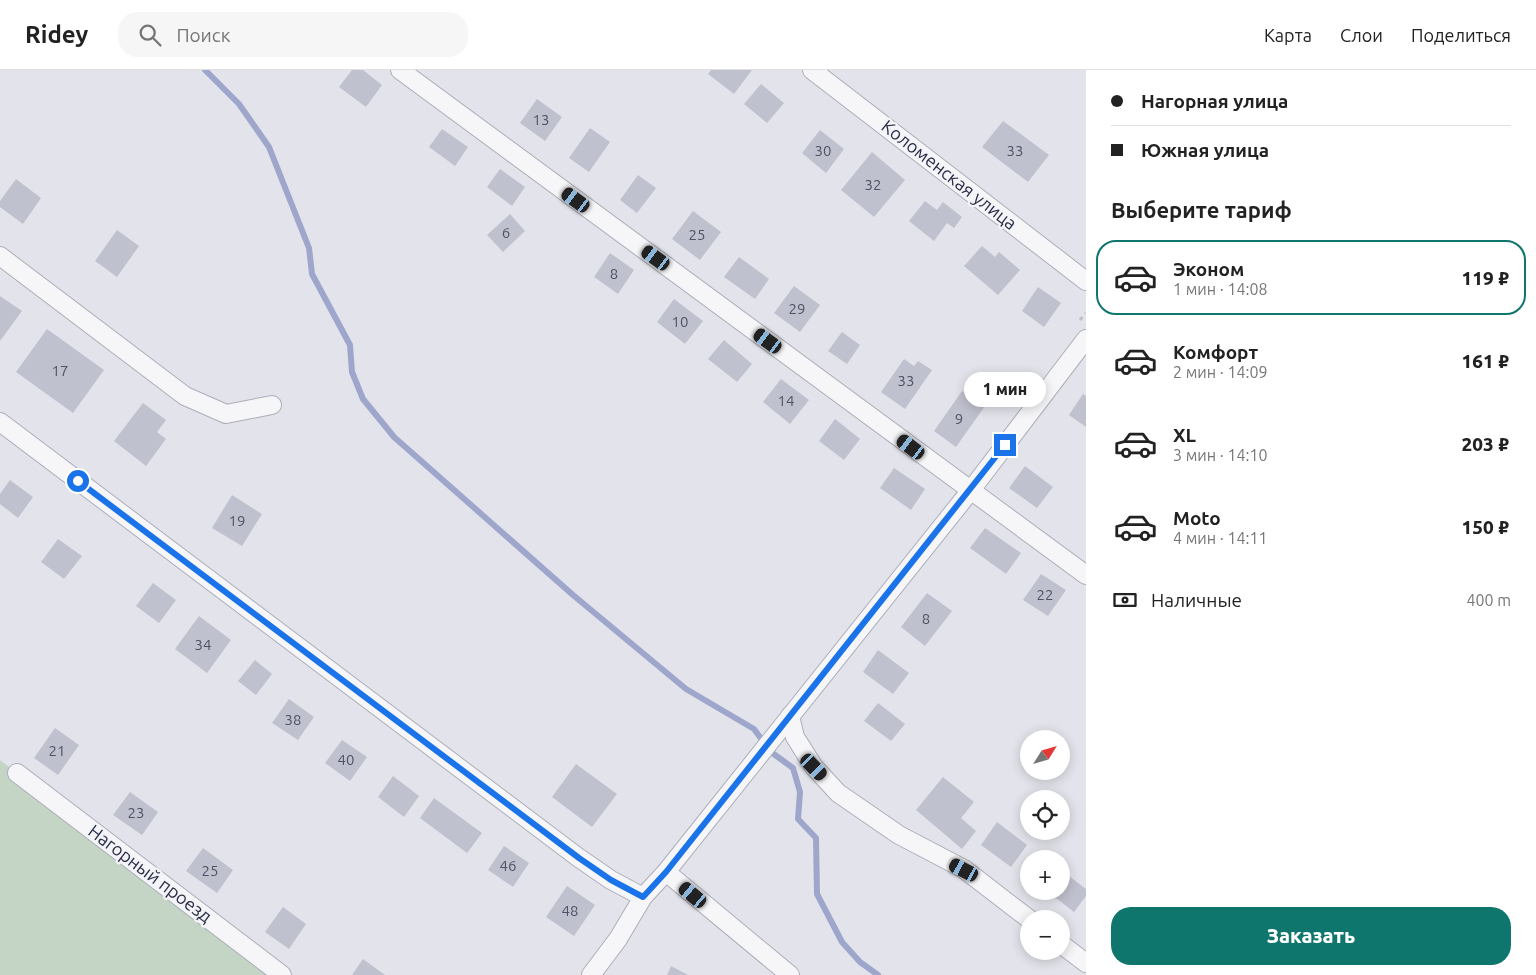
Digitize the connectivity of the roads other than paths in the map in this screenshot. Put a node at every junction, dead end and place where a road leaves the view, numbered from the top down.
1 (400, 70) edge
2 (812, 70) edge
3 (0, 256) edge
4 (1086, 281) edge
5 (1086, 339) edge
6 (272, 405) dead end
7 (0, 422) edge
8 (971, 490) junction
9 (1086, 575) edge
10 (790, 716) junction
11 (17, 773) dead end
12 (666, 872) junction
13 (643, 897) junction
14 (1020, 912) edge
15 (1070, 951) edge
16 (1086, 963) edge
17 (282, 975) edge
18 (591, 975) edge
19 (790, 975) edge

1 - 8 street
2 - 4 street, Коломенская улица
3 - 6 street
5 - 8 street
7 - 13 street
8 - 9 street
8 - 10 street
10 - 12 street
10 - 14 street
11 - 17 street, Нагорный проезд
12 - 13 street
12 - 19 street
13 - 18 street
15 - 16 street

